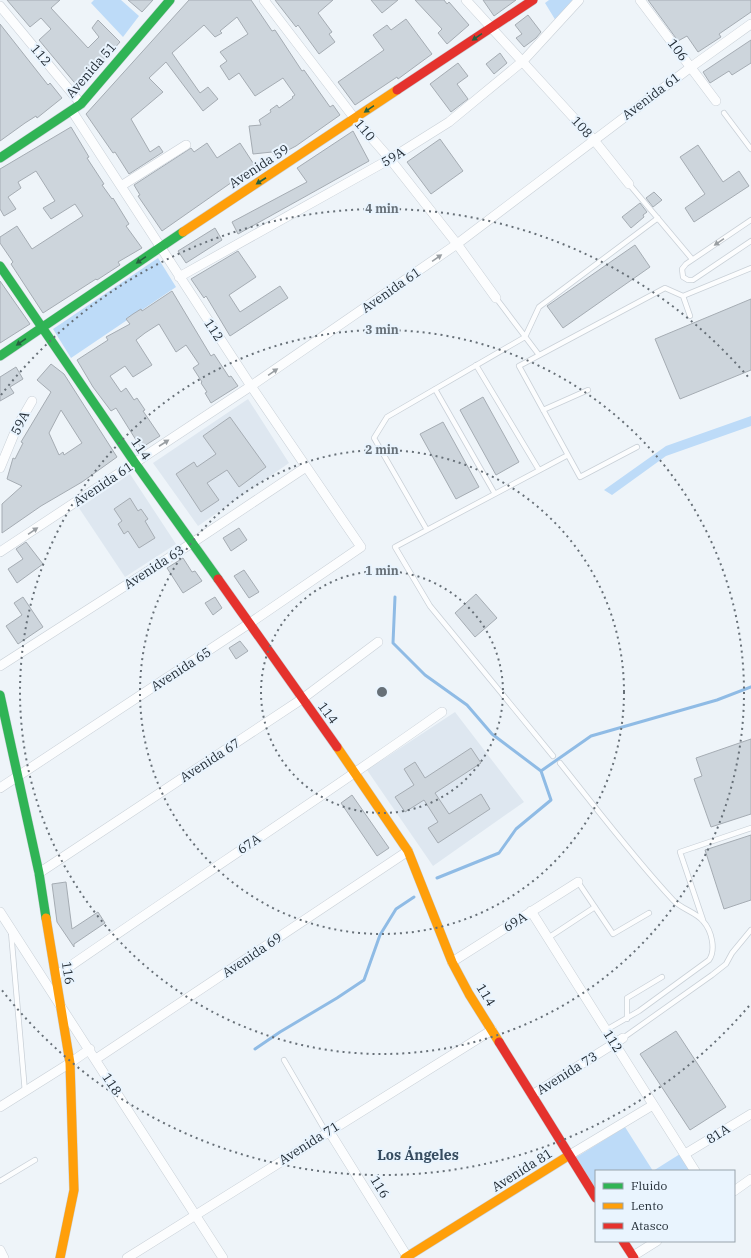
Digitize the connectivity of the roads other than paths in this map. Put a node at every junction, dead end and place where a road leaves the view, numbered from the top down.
1 (170, 0) edge
2 (264, 0) edge
3 (466, 0) edge
4 (534, 0) edge
5 (579, 0) edge
6 (640, 0) edge
7 (0, 6) edge
8 (751, 24) edge
9 (491, 28) junction
10 (523, 61) junction
11 (691, 67) junction
12 (716, 101) dead end
13 (81, 104) junction
14 (72, 111) junction
15 (724, 113) dead end
16 (355, 119) junction
17 (594, 140) junction
18 (186, 145) dead end
19 (751, 149) edge
20 (0, 158) edge
21 (390, 159) junction
22 (629, 184) joint
23 (121, 186) junction
24 (658, 218) junction
25 (751, 220) edge
26 (751, 241) edge
27 (457, 244) junction
28 (160, 247) junction
29 (692, 259) junction
30 (0, 266) edge
31 (751, 268) edge
32 (179, 277) junction
33 (682, 296) junction
34 (496, 298) joint
35 (690, 316) dead end
36 (42, 327) junction
37 (525, 337) junction
38 (540, 355) junction
39 (0, 356) edge
40 (476, 366) junction
41 (251, 386) junction
42 (435, 389) junction
43 (588, 390) dead end
44 (32, 401) dead end
45 (543, 410) junction
46 (637, 447) dead end
47 (568, 455) junction
48 (135, 463) junction
49 (306, 467) junction
50 (0, 468) edge
51 (540, 470) junction
52 (495, 494) junction
53 (427, 530) junction
54 (192, 543) junction
55 (361, 547) joint
56 (0, 552) edge
57 (250, 623) junction
58 (378, 642) dead end
59 (0, 666) edge
60 (0, 695) edge
61 (302, 699) junction
62 (442, 712) dead end
63 (553, 756) dead end
64 (560, 763) dead end
65 (356, 773) junction
66 (18, 776) junction
67 (0, 788) edge
68 (751, 828) edge
69 (408, 851) junction
70 (39, 873) junction
71 (578, 882) joint
72 (595, 907) junction
73 (531, 911) junction
74 (0, 913) edge
75 (649, 913) dead end
76 (703, 920) junction
77 (11, 928) junction
78 (751, 930) edge
79 (548, 938) junction
80 (452, 962) junction
81 (56, 976) junction
82 (662, 978) dead end
83 (60, 1005) junction
84 (626, 1019) junction
85 (492, 1030) junction
86 (606, 1030) junction
87 (618, 1041) junction
88 (90, 1048) junction
89 (96, 1059) junction
90 (284, 1060) dead end
91 (70, 1063) junction
92 (25, 1092) junction
93 (532, 1095) junction
94 (654, 1105) junction
95 (0, 1107) edge
96 (751, 1114) edge
97 (327, 1131) junction
98 (685, 1154) junction
99 (568, 1156) junction
100 (35, 1160) dead end
101 (694, 1170) edge
102 (751, 1180) edge
103 (0, 1181) edge
104 (735, 1190) edge
105 (595, 1196) edge
106 (196, 1215) junction
107 (624, 1242) edge
108 (656, 1242) edge
109 (0, 1250) edge
110 (634, 1257) edge
111 (4, 1258) edge
112 (60, 1258) edge
113 (127, 1258) edge
114 (223, 1258) edge
115 (407, 1258) edge

1 - 13 street, Avenida 51
2 - 16 street, 110
3 - 9 street, 108
4 - 9 street, Avenida 59
5 - 10 street, 59A
6 - 11 street, 106
7 - 13 street, 112
8 - 11 street, Avenida 61
9 - 10 street, 108
9 -> 16 street, Avenida 59
10 - 17 street, 108
10 - 21 street, 59A
11 - 12 street, 106
11 - 17 street, Avenida 61
13 - 14 street, Avenida 51
14 - 20 street, Avenida 51
14 - 23 street, 112
15 - 19 lane
16 - 21 street, 110
16 -> 28 street, Avenida 59
17 - 22 street, 108
17 - 27 street, Avenida 61
18 - 23 street
21 - 27 street, 110
21 - 32 street, 59A
22 - 24 lane, 108
23 - 28 street, 112
24 - 29 lane, 108
24 - 37 lane
25 -> 29 lane
26 - 29 lane
27 - 34 street, 110
41 -> 27 street, Avenida 61
28 - 32 street, 112
28 -> 36 street, Avenida 59
30 - 36 street, 114
31 - 33 lane
32 - 41 street, 112
33 - 35 lane
33 - 38 lane
34 - 37 lane
36 -> 39 street, Avenida 59
36 - 48 street, 114
37 - 38 lane
37 - 40 lane
38 - 45 lane
40 - 42 lane
40 - 51 lane
48 -> 41 street, Avenida 61
41 - 49 street, 112
42 - 52 lane
42 - 53 lane
43 - 45 lane
44 - 50 street, 59A
45 - 47 lane
46 - 47 lane
47 - 51 lane
48 - 54 street, 114
56 -> 48 street, Avenida 61
49 - 54 street, Avenida 63
49 - 55 street, 112
51 - 52 lane
52 - 53 lane
53 - 63 lane
54 - 57 street, 114
54 - 59 street, Avenida 63
55 - 57 street, Avenida 65
57 - 61 street, 114
57 - 66 street, Avenida 65
58 - 61 street, Avenida 67
60 - 66 street, 116
61 - 65 street, 114
61 - 70 street, Avenida 67
62 - 65 street, 67A
64 - 76 lane
65 - 69 street, 114
65 - 81 street, 67A
66 - 67 street, Avenida 65
66 - 70 street, 116
68 - 76 lane
69 - 80 street, 114
69 - 89 street, Avenida 69
70 - 81 street, 116
71 - 72 lane
71 - 73 street, 69A
72 - 75 lane
72 - 79 lane
73 - 79 street, 112
73 - 80 street, 69A
74 - 77 street, 118
76 - 84 lane
77 - 83 street, 118
77 - 92 lane
78 - 87 lane
79 - 86 street, 112
80 - 85 street, 114
81 - 83 street, 116
82 - 84 lane
83 - 88 street, 118
83 - 91 street, 116
84 - 86 lane
85 - 93 street, 114
85 - 97 street, Avenida 71
86 - 87 street, 112
87 - 93 street, Avenida 73
87 - 94 street, 112
88 - 89 street, 118
88 - 91 street
89 - 106 street, 118
90 - 97 lane
91 - 92 street
91 - 112 street, 116
92 - 95 street
93 - 99 street, 114
94 - 98 street, 112
94 - 99 street, Avenida 81
96 - 98 street, 81A
97 - 106 street, Avenida 71
97 - 115 street, 116
98 - 101 street, 112
99 - 105 street, 114
99 - 115 street, Avenida 81
100 - 103 lane
102 - 104 street
106 - 113 street, Avenida 71
106 - 114 street, 118
107 - 110 street
108 - 110 street
109 - 111 street

